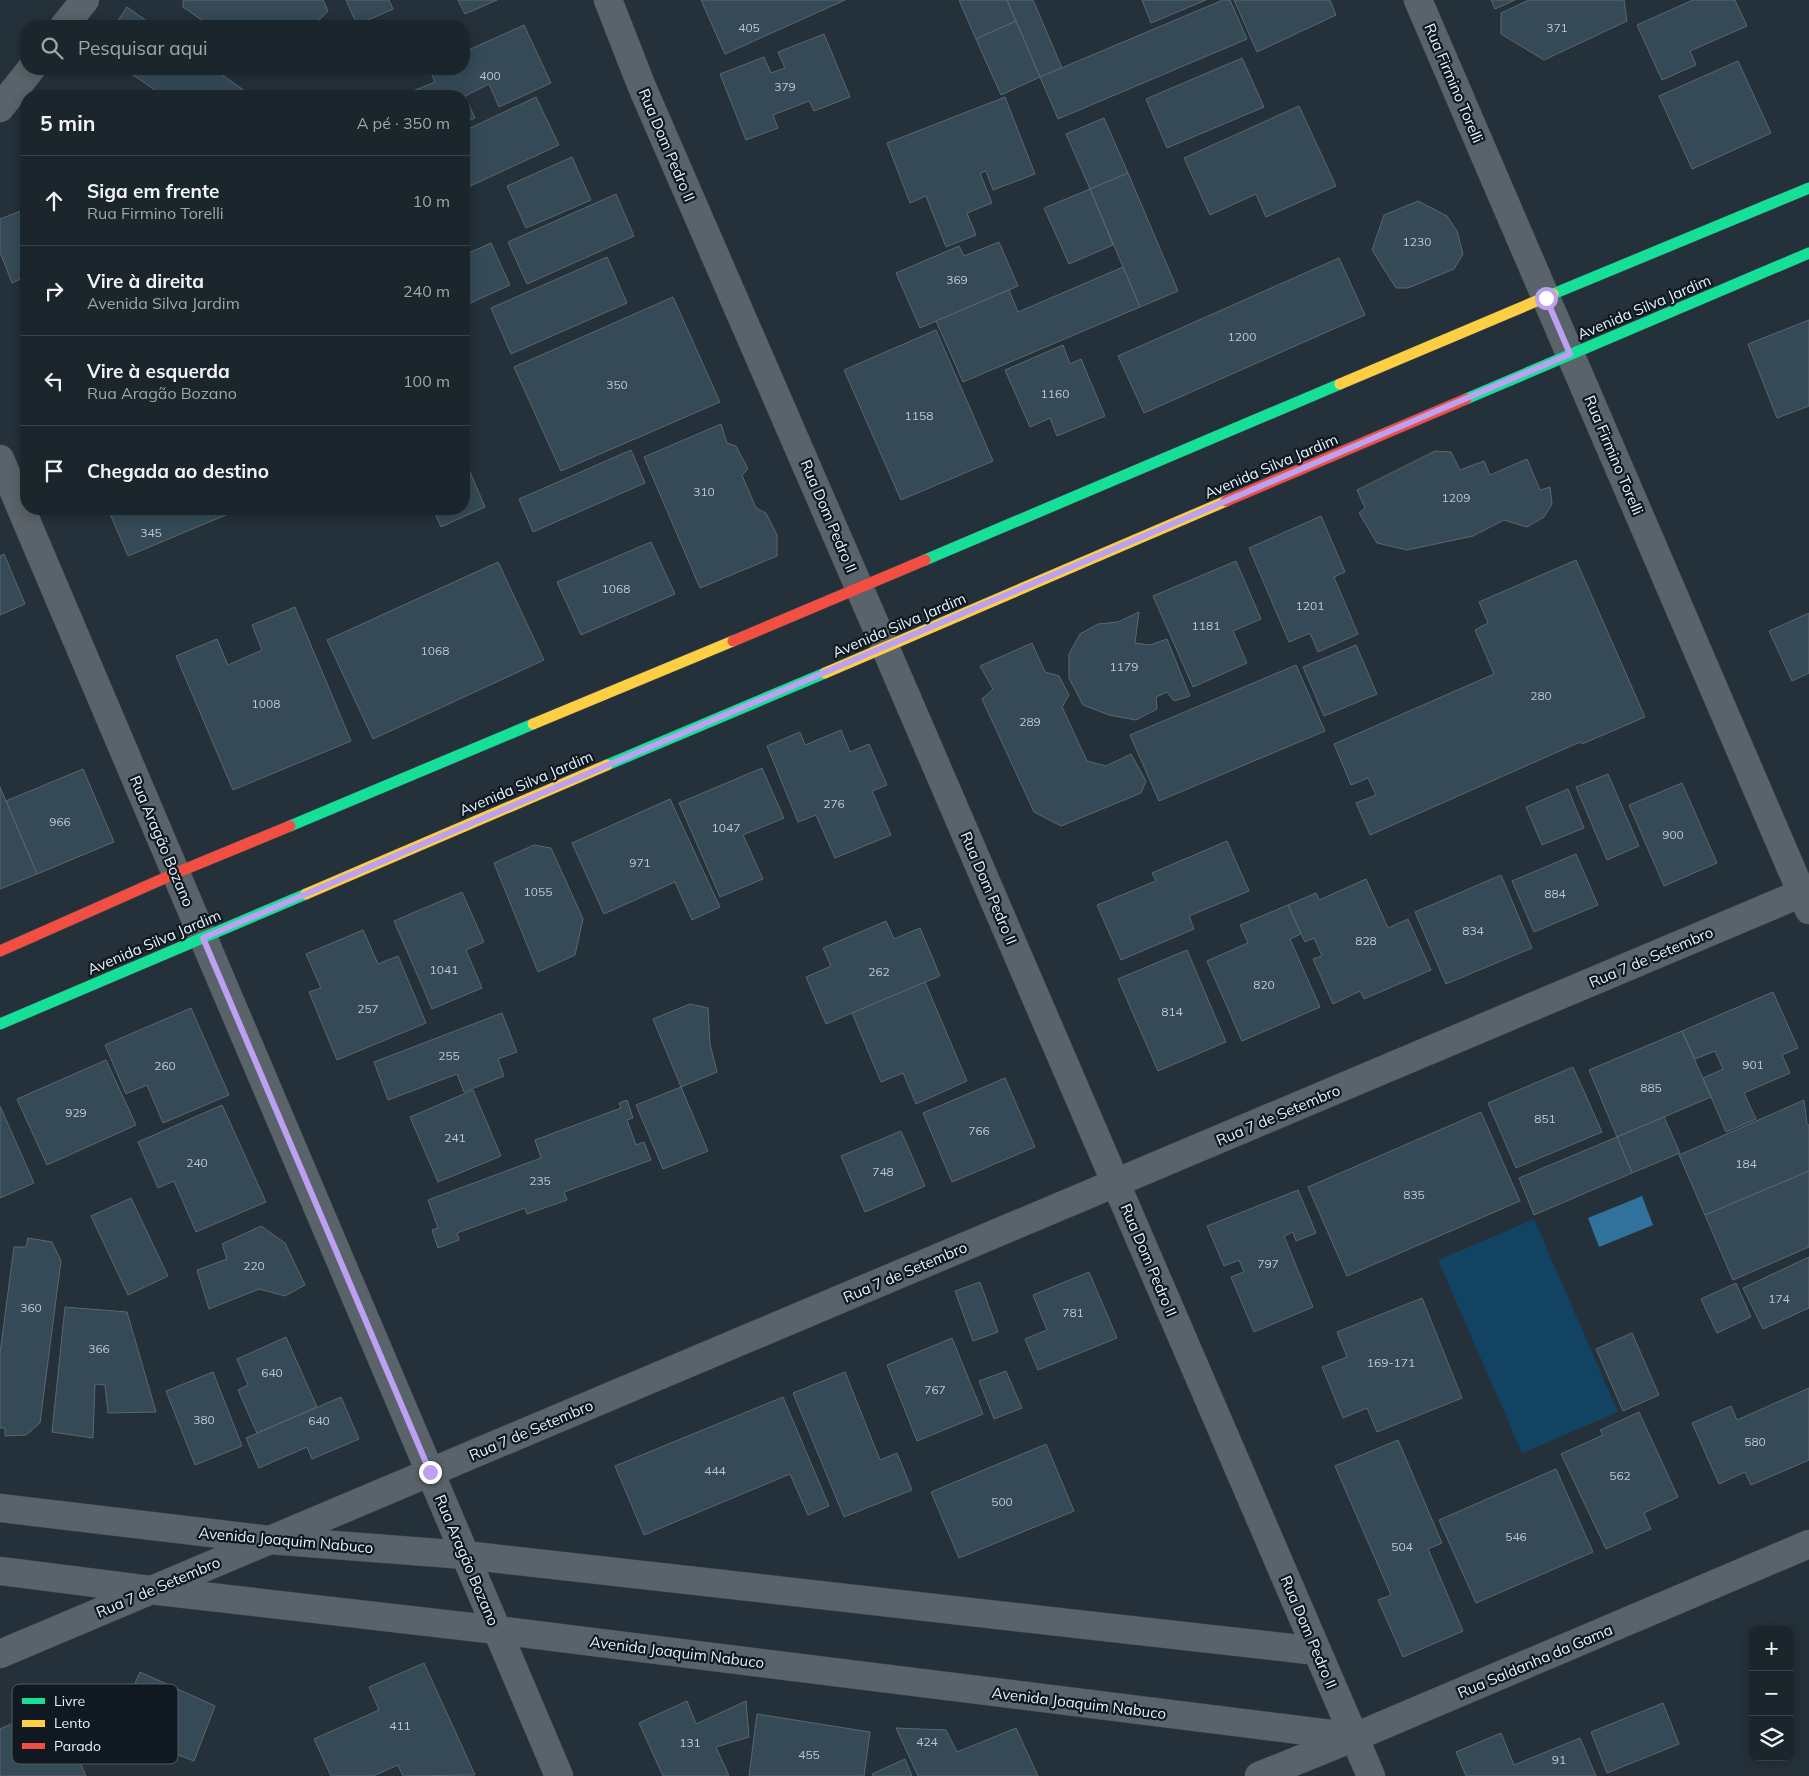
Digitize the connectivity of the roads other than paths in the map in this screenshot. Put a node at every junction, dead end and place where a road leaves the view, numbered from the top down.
1 (85, 0) edge
2 (608, 0) edge
3 (1418, 0) edge
4 (69, 20) edge
5 (26, 75) edge
6 (0, 108) edge
7 (1809, 188) edge
8 (1809, 253) edge
9 (1546, 298) junction
10 (1570, 354) junction
11 (0, 459) edge
12 (20, 506) edge
13 (24, 515) edge
14 (860, 588) junction
15 (885, 647) junction
16 (176, 874) junction
17 (1807, 898) edge
18 (203, 938) junction
19 (0, 951) edge
20 (0, 1024) edge
21 (1116, 1183) junction
22 (430, 1472) junction
23 (0, 1508) edge
24 (269, 1540) junction
25 (1809, 1544) edge
26 (466, 1555) junction
27 (0, 1571) edge
28 (150, 1590) junction
29 (497, 1630) junction
30 (1317, 1651) junction
31 (0, 1654) edge
32 (1354, 1738) junction
33 (559, 1776) edge
34 (1259, 1776) edge
35 (1371, 1776) edge

1 - 4 street
2 - 14 street, Rua Dom Pedro II
3 - 9 street, Rua Firmino Torelli
5 - 6 street
7 - 9 street
8 - 10 street, Avenida Silva Jardim
9 - 10 street, Rua Firmino Torelli
9 - 14 street
10 - 15 street, Avenida Silva Jardim
10 - 17 street, Rua Firmino Torelli
11 - 12 street, Rua Aragão Bozano
13 - 16 street, Rua Aragão Bozano
14 - 15 street, Rua Dom Pedro II
14 - 16 street
15 - 18 street, Avenida Silva Jardim
15 - 21 street, Rua Dom Pedro II
16 - 18 street, Rua Aragão Bozano
16 - 19 street
17 - 21 street, Rua 7 de Setembro
18 - 20 street, Avenida Silva Jardim
18 - 22 street, Rua Aragão Bozano
21 - 22 street, Rua 7 de Setembro
21 - 30 street, Rua Dom Pedro II
22 - 24 street, Rua 7 de Setembro
22 - 26 street, Rua Aragão Bozano
23 - 24 street, Avenida Joaquim Nabuco
24 - 26 street, Avenida Joaquim Nabuco
24 - 28 street, Rua 7 de Setembro
25 - 32 street, Rua Saldanha da Gama
26 - 29 street, Rua Aragão Bozano
26 - 30 street, Avenida Joaquim Nabuco
27 - 28 street, Avenida Joaquim Nabuco
28 - 29 street, Avenida Joaquim Nabuco
28 - 31 street, Rua 7 de Setembro
29 - 32 street, Avenida Joaquim Nabuco
29 - 33 street, Rua Aragão Bozano
30 - 32 street, Rua Dom Pedro II
32 - 34 street, Rua Saldanha da Gama
32 - 35 street, Rua Dom Pedro II

